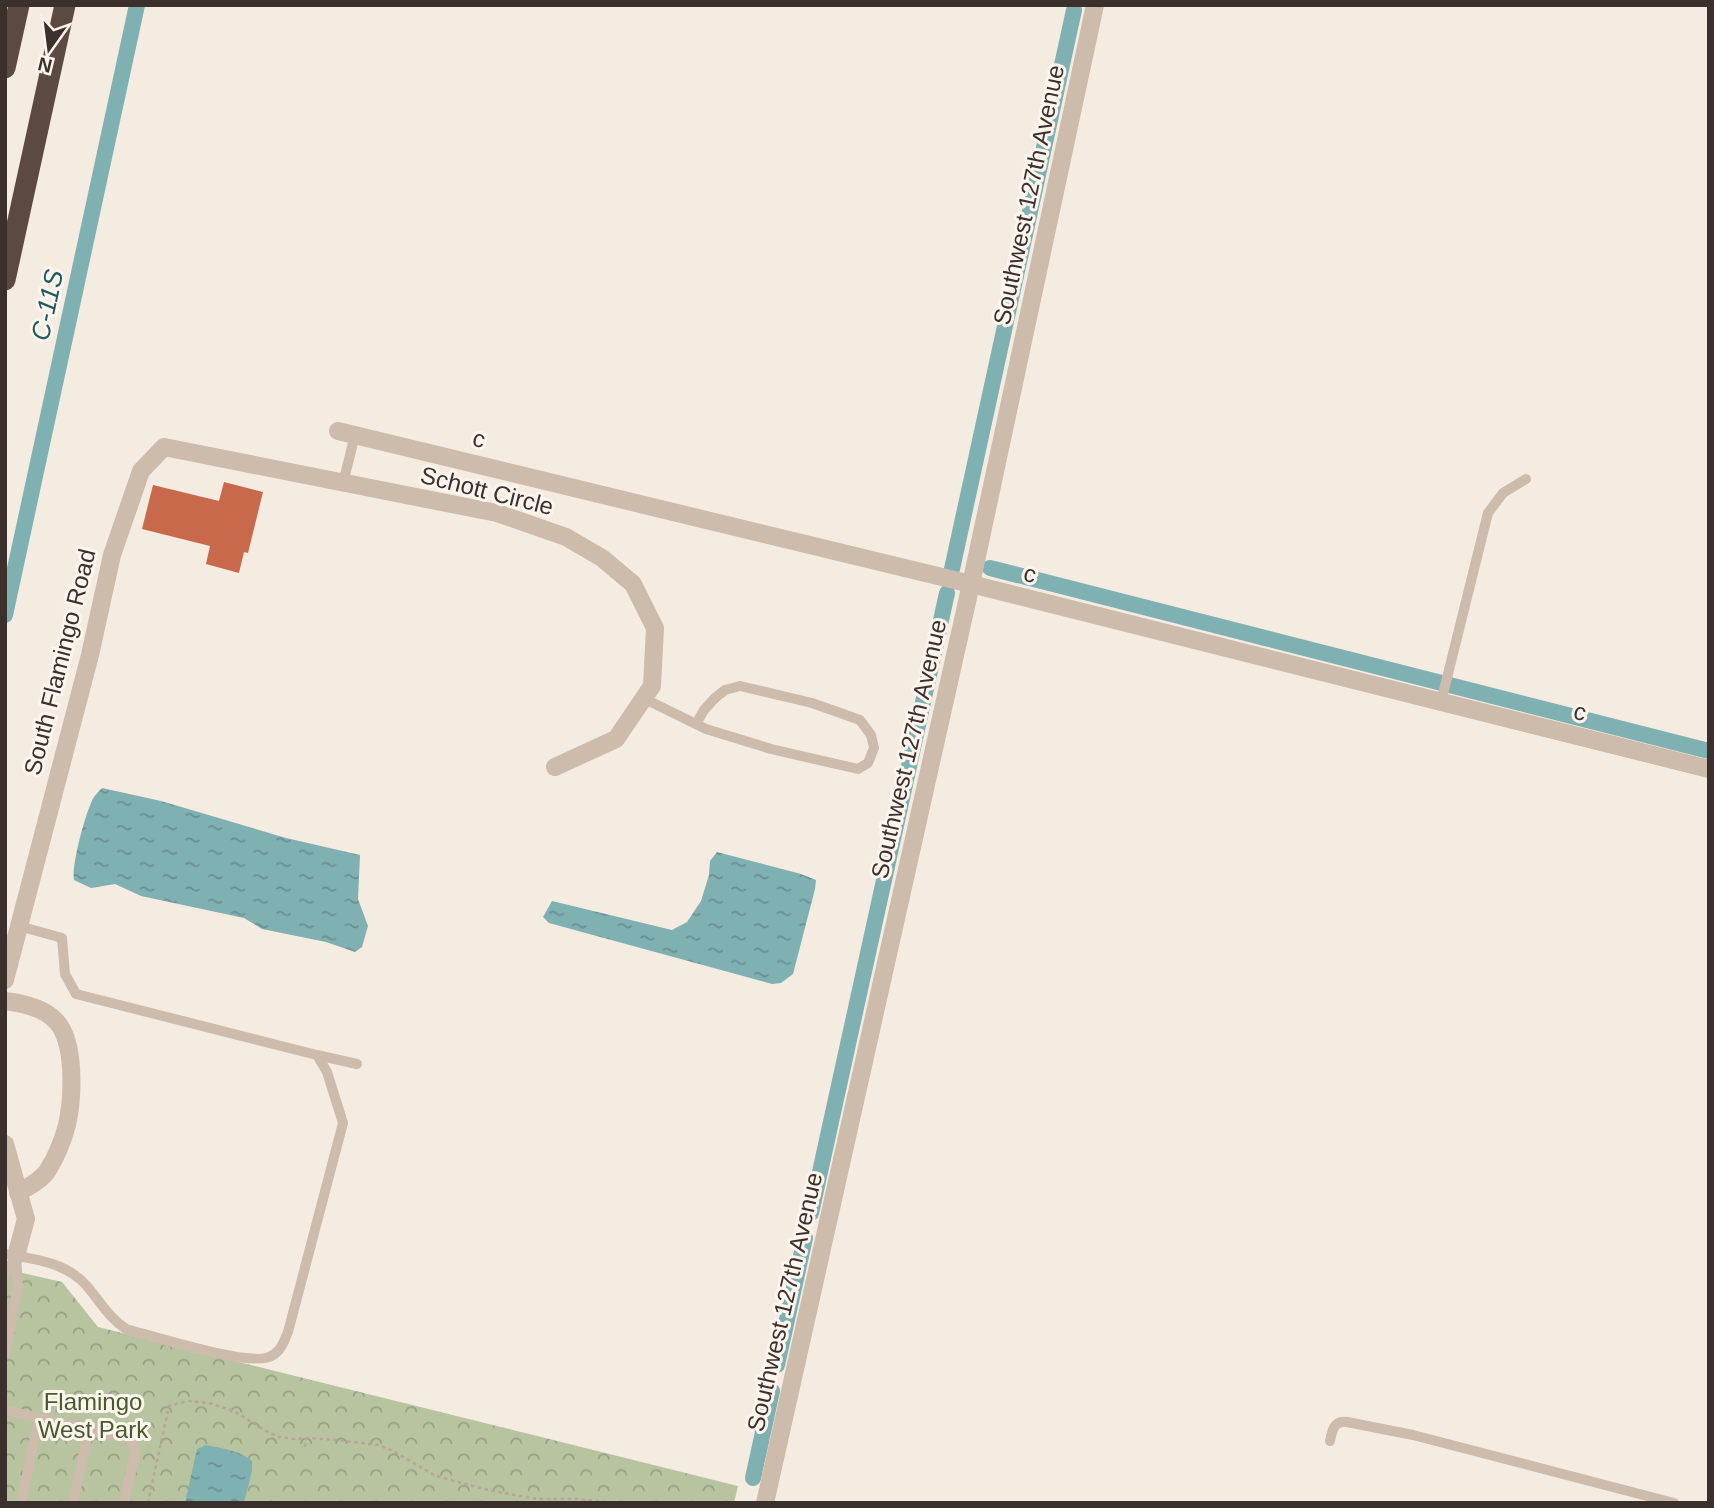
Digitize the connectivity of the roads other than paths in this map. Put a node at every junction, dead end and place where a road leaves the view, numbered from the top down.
1 (19, 5) edge
2 (65, 5) edge
3 (1095, 5) edge
4 (5, 68) edge
5 (5, 280) edge
6 (347, 433) joint
7 (164, 447) joint
8 (1526, 479) dead end
9 (343, 483) junction
10 (971, 584) junction
11 (643, 698) junction
12 (1442, 699) junction
13 (696, 724) junction
14 (555, 767) dead end
15 (1709, 769) edge
16 (19, 926) junction
17 (5, 980) edge
18 (5, 1001) edge
19 (317, 1055) junction
20 (357, 1064) dead end
21 (5, 1143) edge
22 (19, 1193) junction
23 (11, 1255) edge
24 (5, 1275) edge
25 (5, 1355) edge
26 (5, 1410) edge
27 (39, 1418) junction
28 (89, 1429) junction
29 (1330, 1441) dead end
30 (21, 1503) edge
31 (73, 1503) edge
32 (124, 1503) edge
33 (765, 1503) edge
34 (1674, 1503) edge

1 - 4 highway
2 - 5 highway
3 - 10 street, Southwest 127th Avenue
6 - 9 lane
6 - 10 street, c
7 - 9 street, Schott Circle
7 - 16 street, South Flamingo Road
8 - 12 lane
9 - 11 street, Schott Circle
10 - 12 street, c
10 - 33 street, Southwest 127th Avenue
11 - 13 lane
11 - 14 street, Schott Circle
12 - 15 street, c
13 - 13 lane
16 - 17 street, South Flamingo Road
16 - 19 lane
18 - 22 street
19 - 20 lane
19 - 23 lane
21 - 22 street
22 - 23 street
23 - 24 lane
23 - 25 lane
26 - 27 lane
27 - 28 lane
27 - 30 lane
28 - 31 lane
28 - 32 lane
29 - 34 lane

